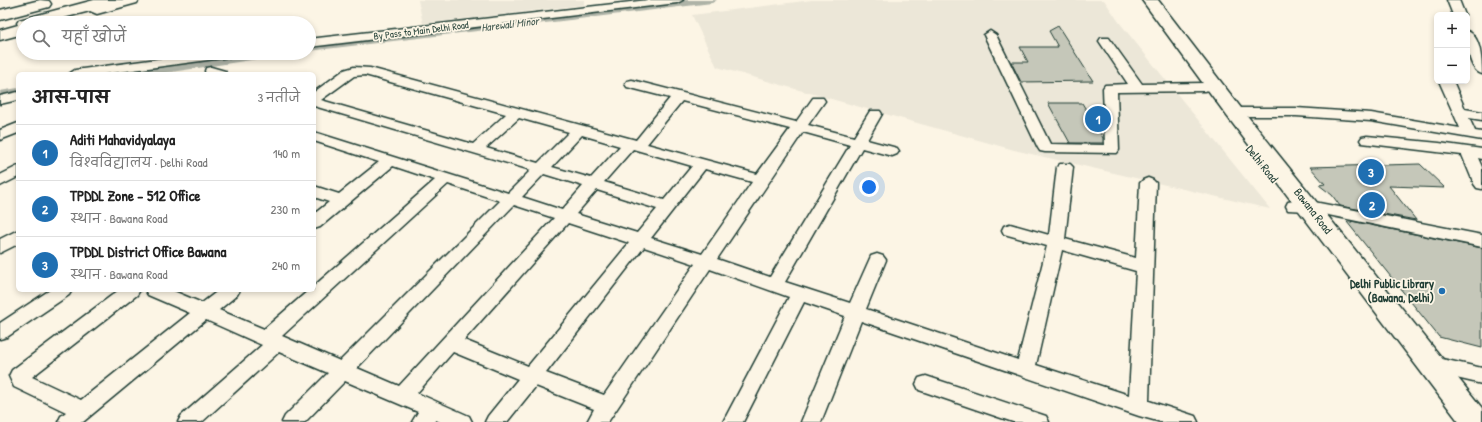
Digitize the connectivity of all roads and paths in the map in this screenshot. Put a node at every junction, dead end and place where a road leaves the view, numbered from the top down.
1 (36, 0) edge
2 (57, 0) edge
3 (112, 0) edge
4 (131, 0) edge
5 (677, 0) edge
6 (1139, 0) edge
7 (1150, 0) edge
8 (1453, 0) edge
9 (0, 9) edge
10 (1458, 12) edge
11 (0, 15) edge
12 (51, 16) edge
13 (70, 16) edge
14 (16, 25) edge
15 (0, 30) edge
16 (16, 31) edge
17 (0, 35) edge
18 (990, 36) dead end
19 (1105, 41) dead end
20 (316, 42) edge
21 (1470, 42) edge
22 (178, 60) edge
23 (1482, 70) edge
24 (1470, 71) edge
25 (89, 72) edge
26 (1482, 73) edge
27 (632, 84) dead end
28 (1447, 84) edge
29 (16, 85) edge
30 (1204, 87) junction
31 (0, 88) edge
32 (1138, 88) junction
33 (16, 96) edge
34 (679, 96) junction
35 (316, 97) edge
36 (0, 100) edge
37 (818, 101) dead end
38 (316, 103) edge
39 (517, 112) junction
40 (1234, 112) junction
41 (1460, 112) junction
42 (875, 114) dead end
43 (1482, 116) edge
44 (797, 127) junction
45 (16, 128) edge
46 (579, 130) junction
47 (1475, 135) edge
48 (0, 136) edge
49 (316, 137) edge
50 (1367, 140) dead end
51 (857, 143) junction
52 (635, 144) junction
53 (475, 150) junction
54 (892, 151) dead end
55 (1467, 151) junction
56 (1482, 154) edge
57 (391, 160) junction
58 (702, 163) junction
59 (1066, 167) dead end
60 (540, 169) junction
61 (16, 172) edge
62 (446, 178) junction
63 (761, 180) junction
64 (0, 182) edge
65 (1148, 183) dead end
66 (595, 184) junction
67 (1482, 184) edge
68 (316, 192) edge
69 (511, 200) junction
70 (341, 201) junction
71 (1302, 206) junction
72 (668, 207) junction
73 (566, 216) junction
74 (316, 221) edge
75 (1010, 230) dead end
76 (16, 237) edge
77 (640, 240) junction
78 (1482, 241) edge
79 (1056, 242) junction
80 (0, 247) edge
81 (877, 260) dead end
82 (705, 261) junction
83 (1144, 267) junction
84 (775, 284) junction
85 (60, 292) edge
86 (128, 292) edge
87 (159, 292) edge
88 (229, 292) edge
89 (800, 293) junction
90 (204, 312) junction
91 (855, 312) junction
92 (0, 332) edge
93 (273, 340) junction
94 (450, 344) junction
95 (1424, 364) junction
96 (1026, 370) junction
97 (343, 372) junction
98 (531, 376) junction
99 (1482, 376) edge
100 (926, 384) dead end
101 (402, 396) junction
102 (1139, 407) junction
103 (602, 414) edge
104 (75, 416) edge
105 (427, 416) edge
106 (188, 422) edge
107 (292, 422) edge
108 (462, 422) edge
109 (495, 422) edge
110 (733, 422) edge
111 (811, 422) edge
112 (1039, 422) edge
113 (1188, 422) edge
114 (1460, 422) edge
115 (1476, 422) edge

1 - 9 main road
2 - 11 main road
3 - 12 main road
4 - 13 main road
5 - 20 street, By Pass to Main Delhi Road
6 - 30 main road, Delhi Road
7 - 40 main road, Bawana Road
8 - 10 street
14 - 15 main road
16 - 17 main road
18 - 32 street
19 - 32 street
21 - 23 street
22 - 25 street
24 - 26 street
27 - 34 street
28 - 41 street
29 - 31 street
30 - 32 street
30 - 71 main road, Delhi Road
33 - 36 street
34 - 44 street
34 - 52 street
35 - 39 street
37 - 44 street
38 - 53 street
39 - 46 street
39 - 53 street
40 - 47 street
40 - 71 main road, Bawana Road
41 - 43 street
41 - 47 street
42 - 51 street
44 - 51 street
44 - 63 street
45 - 48 street
46 - 52 street
46 - 60 street
49 - 57 street
50 - 55 street
51 - 54 street
51 - 84 street
52 - 58 street
52 - 66 street
53 - 60 street
55 - 56 street
55 - 67 street
57 - 62 street
57 - 70 street
58 - 63 street
58 - 72 street
59 - 79 street
60 - 66 street
60 - 69 street
61 - 64 street
62 - 69 street
62 - 93 street
63 - 82 street
65 - 83 street
66 - 72 street
66 - 73 street
68 - 70 street
69 - 73 street
69 - 97 street
70 - 74 street
71 - 78 street
71 - 95 main road, Delhi Road
72 - 77 street
73 - 77 street
73 - 94 street
75 - 79 street
76 - 80 street
77 - 82 street
77 - 98 street
79 - 83 street
79 - 96 street
81 - 91 street
82 - 84 street
82 - 103 street
83 - 102 street
84 - 89 street
85 - 92 street
86 - 104 street
87 - 90 street
88 - 90 street
89 - 91 street
89 - 110 street
90 - 93 street
90 - 104 street
91 - 96 street
91 - 111 street
93 - 97 street
93 - 106 street
94 - 98 street
94 - 101 street
95 - 99 street
95 - 114 main road, Delhi Road
95 - 115 main road
96 - 102 street
97 - 101 street
97 - 107 street
98 - 103 street
98 - 109 street
100 - 112 street
101 - 105 street
102 - 113 street
105 - 108 street

